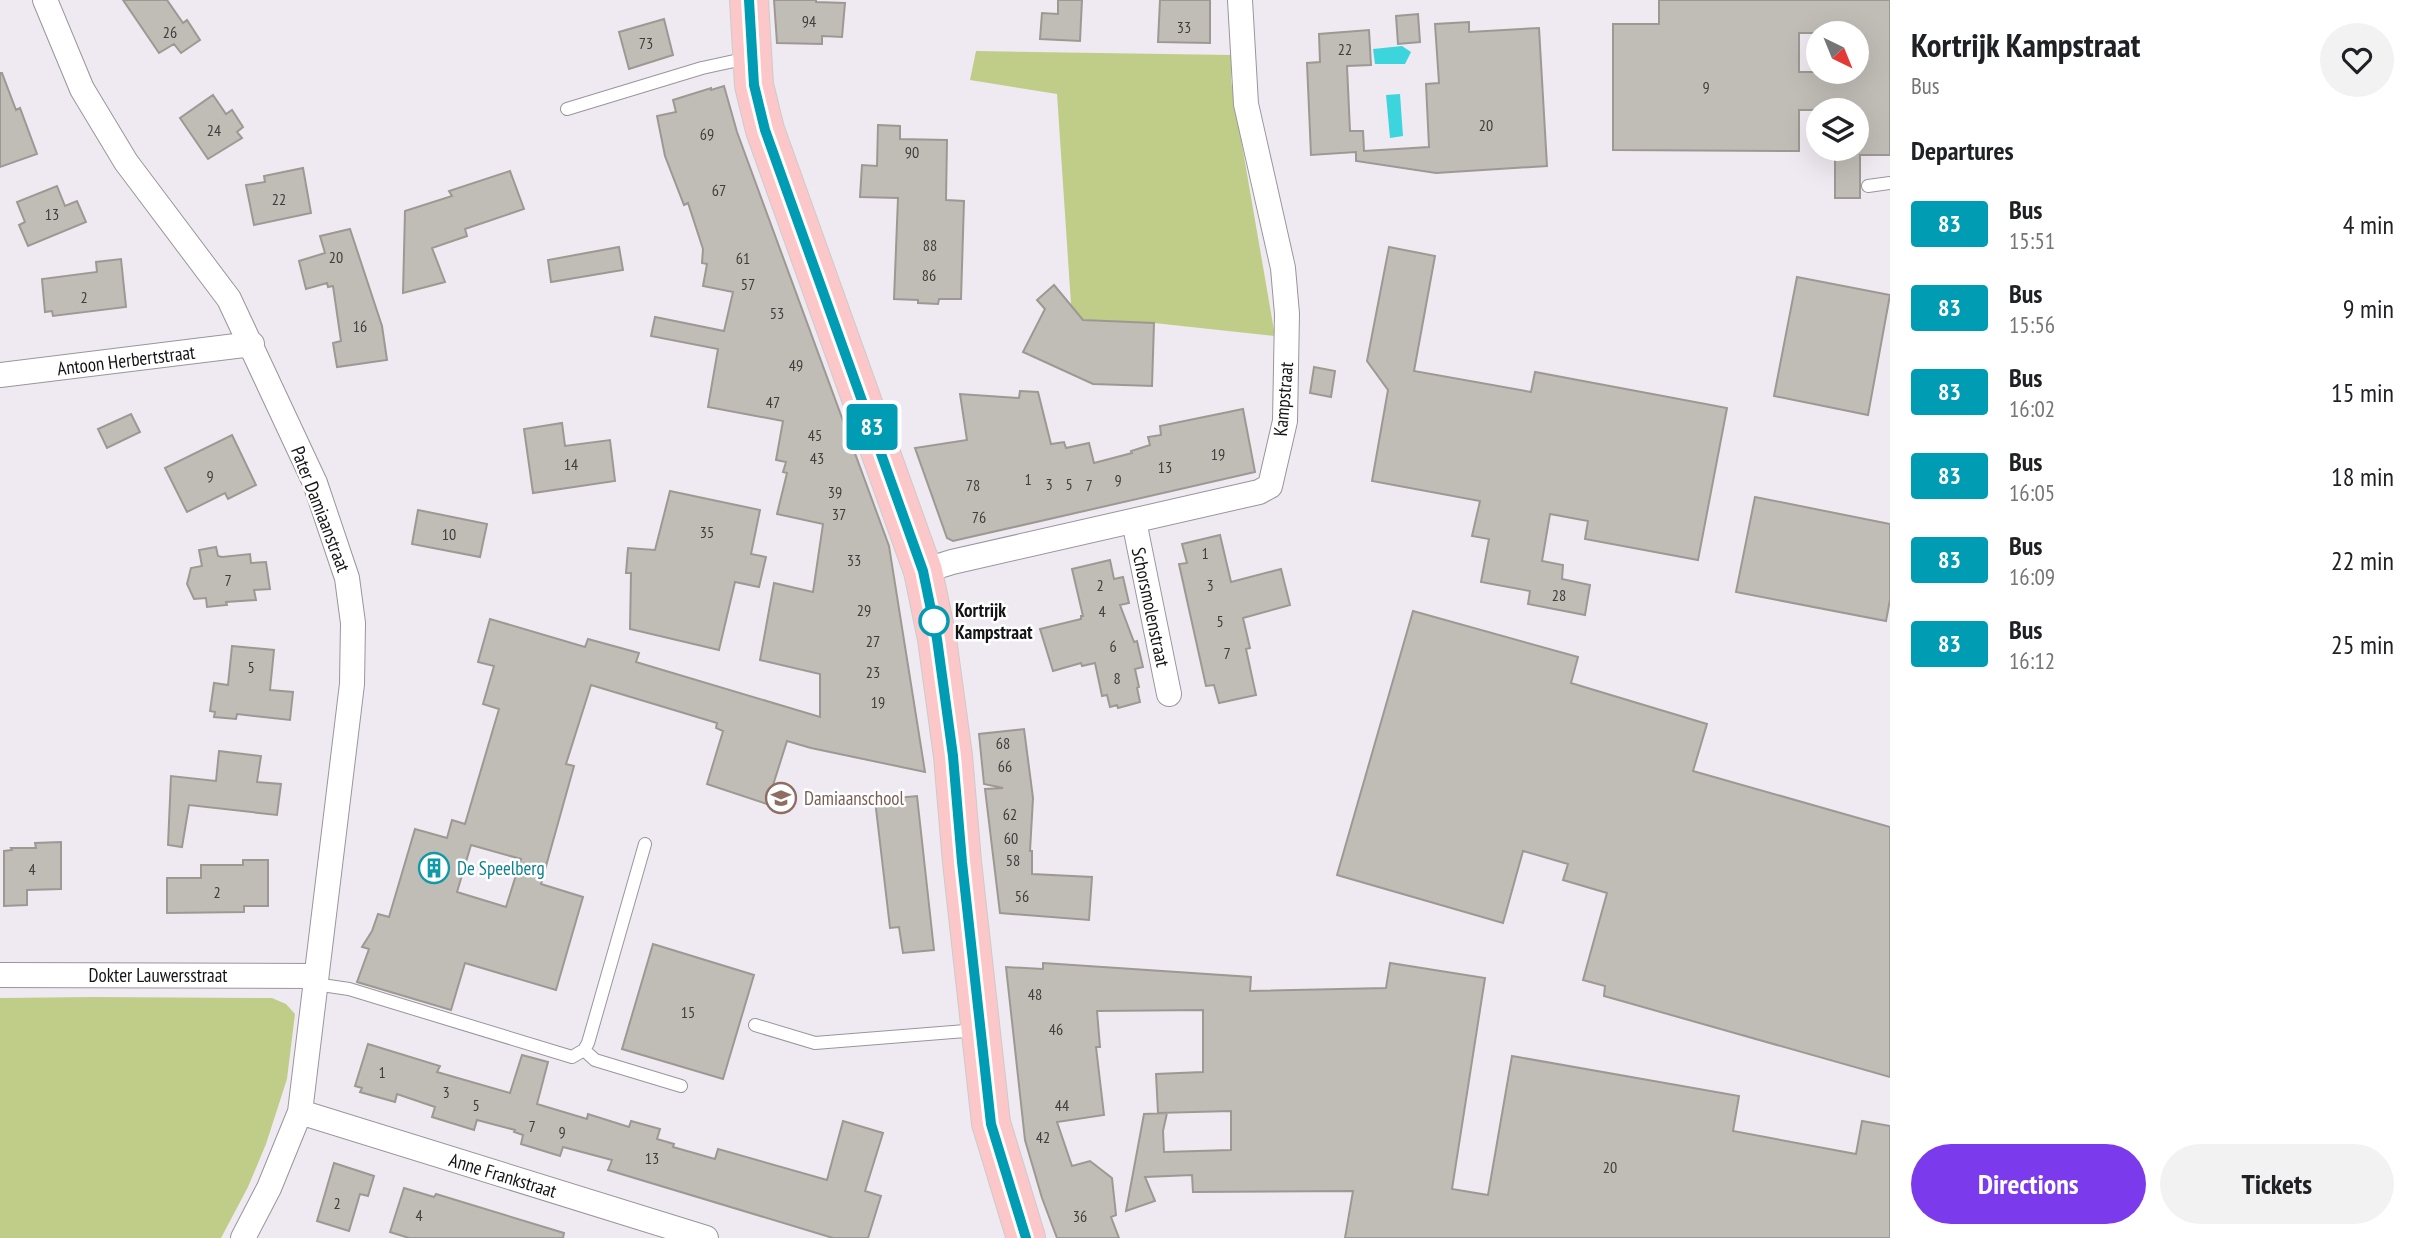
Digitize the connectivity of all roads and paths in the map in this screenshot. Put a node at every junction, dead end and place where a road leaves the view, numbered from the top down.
1 (45, 0) edge
2 (749, 0) edge
3 (1240, 0) edge
4 (752, 57) junction
5 (567, 109) dead end
6 (1890, 183) edge
7 (1868, 186) dead end
8 (252, 344) junction
9 (0, 375) edge
10 (1133, 521) junction
11 (923, 571) junction
12 (1169, 694) dead end
13 (645, 844) dead end
14 (0, 975) edge
15 (316, 980) junction
16 (755, 1025) dead end
17 (982, 1030) junction
18 (584, 1050) junction
19 (681, 1086) dead end
20 (300, 1112) junction
21 (243, 1238) edge
22 (706, 1238) edge
23 (1026, 1238) edge

1 - 8 street, Pater Damiaanstraat
2 - 4 main road
3 - 10 street, Kampstraat
4 - 5 lane
4 - 11 main road
6 - 7 lane
8 - 9 street, Antoon Herbertstraat
8 - 15 street, Pater Damiaanstraat
10 - 11 street, Kampstraat
10 - 12 street, Schorsmolenstraat
11 - 17 main road
13 - 18 lane
14 - 15 street, Dokter Lauwersstraat
15 - 18 lane
15 - 20 street, Pater Damiaanstraat
16 - 17 lane
17 - 23 main road
18 - 19 lane
20 - 21 street, Pater Damiaanstraat
20 - 22 street, Anne Frankstraat

